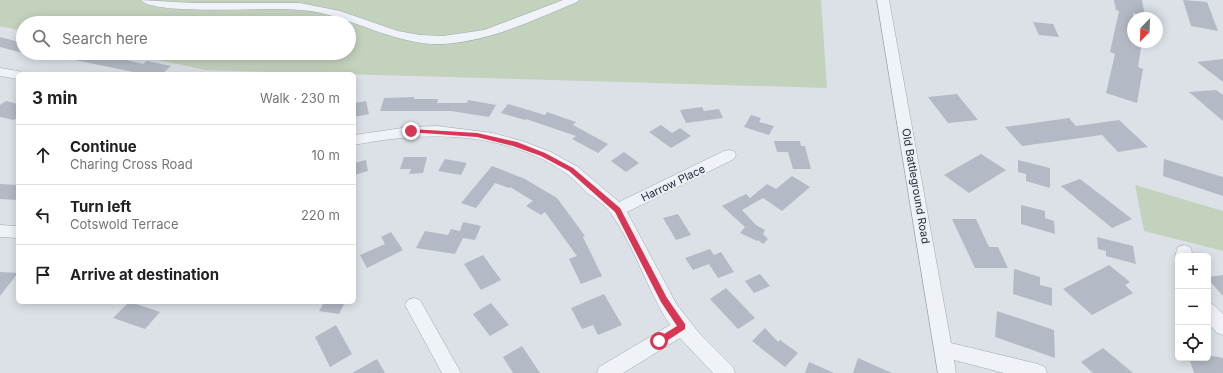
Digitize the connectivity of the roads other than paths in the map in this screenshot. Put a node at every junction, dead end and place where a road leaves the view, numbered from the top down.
1 (147, 0) edge
2 (573, 0) edge
3 (883, 0) edge
4 (340, 16) edge
5 (356, 21) edge
6 (0, 72) edge
7 (16, 75) edge
8 (356, 140) edge
9 (729, 155) dead end
10 (617, 210) junction
11 (0, 230) edge
12 (16, 232) edge
13 (414, 305) dead end
14 (1211, 313) edge
15 (682, 327) junction
16 (1223, 327) edge
17 (943, 349) junction
18 (452, 373) edge
19 (606, 373) edge
20 (726, 373) edge
21 (947, 373) edge
22 (1038, 373) edge

1 - 4 street
2 - 5 street
3 - 17 street, Old Battleground Road
6 - 7 street
8 - 10 street
9 - 10 street, Harrow Place
10 - 15 street
11 - 12 street
13 - 18 street
14 - 16 street
15 - 19 street
15 - 20 street
17 - 21 street, Old Battleground Road
17 - 22 street

